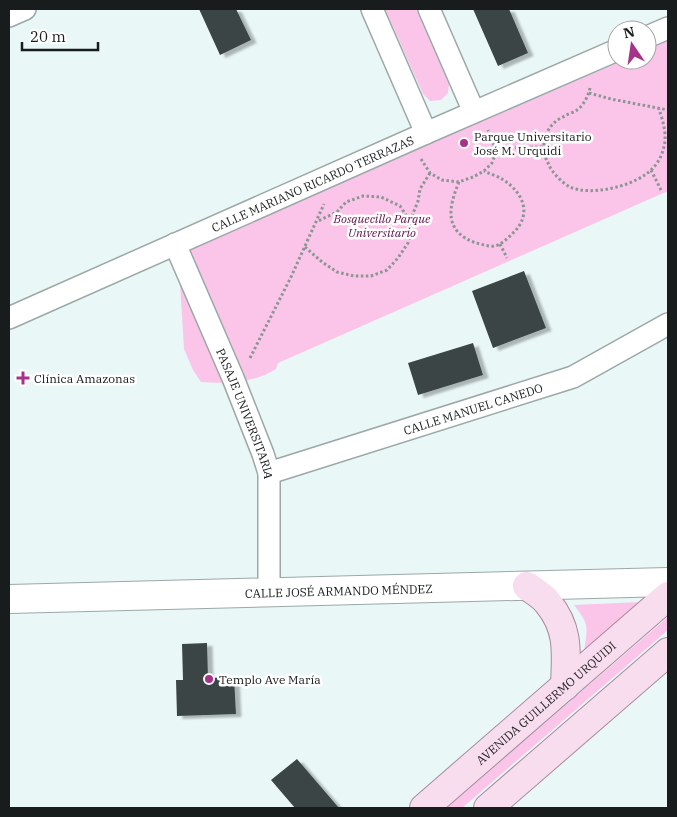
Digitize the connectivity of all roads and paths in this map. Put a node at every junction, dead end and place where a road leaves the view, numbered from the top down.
1 (25, 9) edge
2 (372, 9) edge
3 (429, 9) edge
4 (9, 16) edge
5 (607, 55) edge
6 (590, 86) dead end
7 (581, 90) dead end
8 (589, 93) junction
9 (659, 109) junction
10 (668, 110) edge
11 (480, 118) junction
12 (426, 132) junction
13 (544, 147) junction
14 (495, 148) junction
15 (418, 154) dead end
16 (650, 170) junction
17 (484, 171) junction
18 (430, 172) junction
19 (459, 182) junction
20 (661, 190) dead end
21 (326, 199) dead end
22 (410, 221) junction
23 (316, 222) junction
24 (175, 244) junction
25 (500, 244) junction
26 (305, 247) junction
27 (507, 258) dead end
28 (9, 318) edge
29 (668, 324) edge
30 (249, 359) dead end
31 (269, 473) junction
32 (668, 582) edge
33 (527, 586) junction
34 (269, 593) junction
35 (668, 596) edge
36 (9, 599) edge
37 (668, 652) edge
38 (566, 686) junction
39 (424, 808) edge
40 (488, 808) edge

1 - 4 street
2 - 12 street
3 - 11 street
5 - 11 street, CALLE MARIANO RICARDO TERRAZAS
6 - 8 path
7 - 8 path
8 - 9 path
8 - 13 path
9 - 10 path
9 - 16 path
11 - 12 street, CALLE MARIANO RICARDO TERRAZAS
11 - 14 path
12 - 24 street, CALLE MARIANO RICARDO TERRAZAS
13 - 14 path
13 - 16 path
14 - 17 path
15 - 18 path
16 - 20 path
17 - 19 path
17 - 25 path
18 - 19 path
18 - 22 path
19 - 25 path
21 - 23 path
22 - 23 path
22 - 26 path
23 - 26 path
24 - 28 street, CALLE MARIANO RICARDO TERRAZAS
24 - 31 street, PASAJE UNIVERSITARIA
25 - 27 path
26 - 30 path
29 - 31 street, CALLE MANUEL CANEDO
31 - 34 street, PASAJE UNIVERSITARIA
32 - 33 street, CALLE JOSÉ ARMANDO MÉNDEZ
33 - 34 street, CALLE JOSÉ ARMANDO MÉNDEZ
33 - 38 main road
34 - 36 street, CALLE JOSÉ ARMANDO MÉNDEZ
35 - 38 main road, AVENIDA GUILLERMO URQUIDI
37 - 40 main road
38 - 39 main road, AVENIDA GUILLERMO URQUIDI

